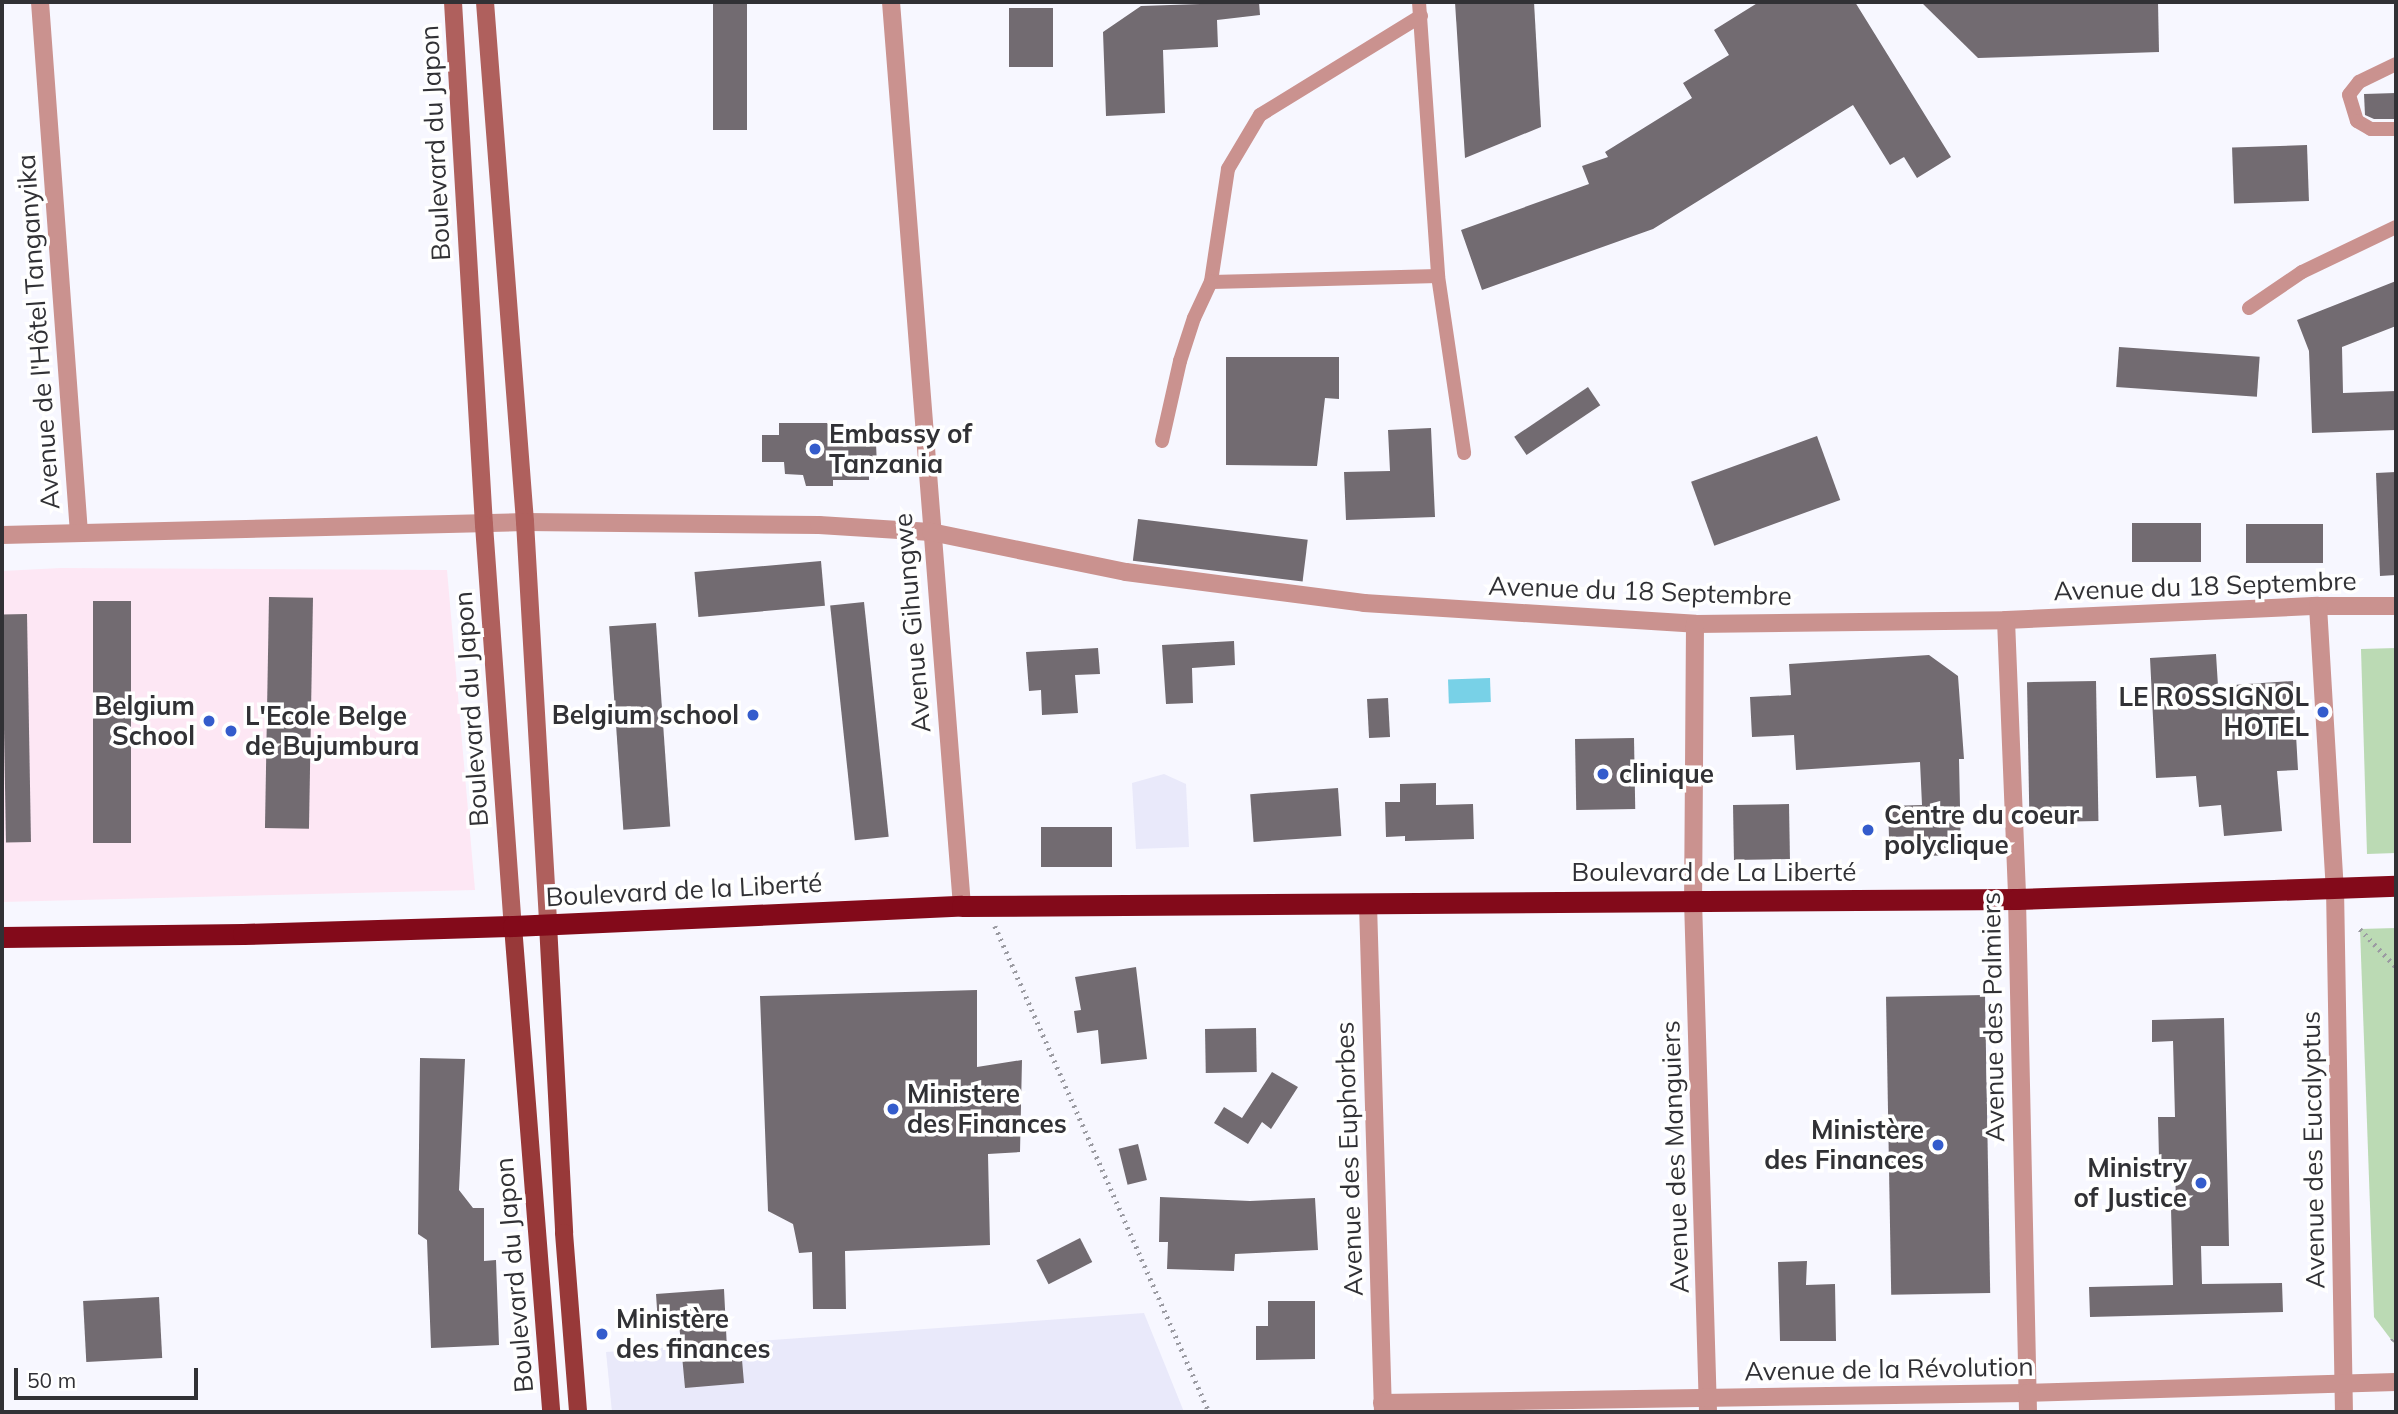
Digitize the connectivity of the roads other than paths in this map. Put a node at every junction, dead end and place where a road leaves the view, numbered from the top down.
1 (40, 2) edge
2 (453, 2) edge
3 (485, 2) edge
4 (891, 2) edge
5 (1420, 9) edge
6 (2396, 64) edge
7 (2396, 129) edge
8 (2396, 227) edge
9 (1438, 276) junction
10 (1211, 282) junction
11 (2249, 308) dead end
12 (1162, 442) dead end
13 (1464, 453) dead end
14 (525, 522) junction
15 (484, 525) junction
16 (931, 532) junction
17 (79, 533) junction
18 (2, 535) edge
19 (2318, 606) junction
20 (2396, 606) edge
21 (2006, 620) junction
22 (1695, 624) junction
23 (2396, 886) edge
24 (2335, 888) junction
25 (2017, 899) junction
26 (1693, 900) junction
27 (1368, 904) junction
28 (962, 906) junction
29 (548, 924) junction
30 (513, 926) junction
31 (2, 937) edge
32 (2396, 1382) edge
33 (2343, 1386) junction
34 (2027, 1393) junction
35 (1707, 1406) edge
36 (1382, 1408) edge
37 (551, 1412) edge
38 (578, 1412) edge
39 (2028, 1412) edge
40 (2344, 1412) edge

1 - 17 street, Avenue de l'Hôtel Tanganyika
2 - 15 main road, Boulevard du Japon
3 - 14 main road, Boulevard du Japon
4 - 16 street, Avenue Gihungwe
5 - 9 lane
5 - 10 lane
6 - 7 lane
8 - 11 lane
9 - 10 lane
9 - 13 lane
10 - 12 lane
14 - 15 street, Avenue du 18 Septembre
14 - 16 street, Avenue du 18 Septembre
14 - 29 main road, Boulevard du Japon
15 - 17 street, Avenue du 18 Septembre
15 - 30 main road, Boulevard du Japon
16 - 22 street, Avenue du 18 Septembre
16 - 28 street, Avenue Gihungwe
17 - 18 street, Avenue du 18 Septembre
19 - 20 street, Avenue du 18 Septembre
19 - 21 street, Avenue du 18 Septembre
19 - 24 street, Avenue des Eucalyptus
21 - 22 street, Avenue du 18 Septembre
21 - 25 street, Avenue des Palmiers
22 - 26 street, Avenue des Manguiers
23 - 24 highway, Boulevard de La Liberté
24 - 25 highway, Boulevard de La Liberté
24 - 33 street, Avenue des Eucalyptus
25 - 26 highway, Boulevard de La Liberté
25 - 34 street, Avenue des Palmiers
26 - 27 highway, Boulevard de La Liberté
26 - 35 street, Avenue des Manguiers
27 - 28 highway, Boulevard de la Liberté
27 - 36 street, Avenue des Euphorbes
28 - 29 highway, Boulevard de la Liberté
29 - 30 highway, Boulevard de la Liberté
29 - 38 main road, Boulevard du Japon
30 - 31 highway, Boulevard de la Liberté
30 - 37 main road, Boulevard du Japon
32 - 33 street, Avenue de la Révolution
33 - 34 street, Avenue de la Révolution
33 - 40 street, Avenue des Eucalyptus
34 - 35 street, Avenue de la Révolution
34 - 39 street, Avenue des Palmiers
35 - 36 street, Avenue de la Révolution

